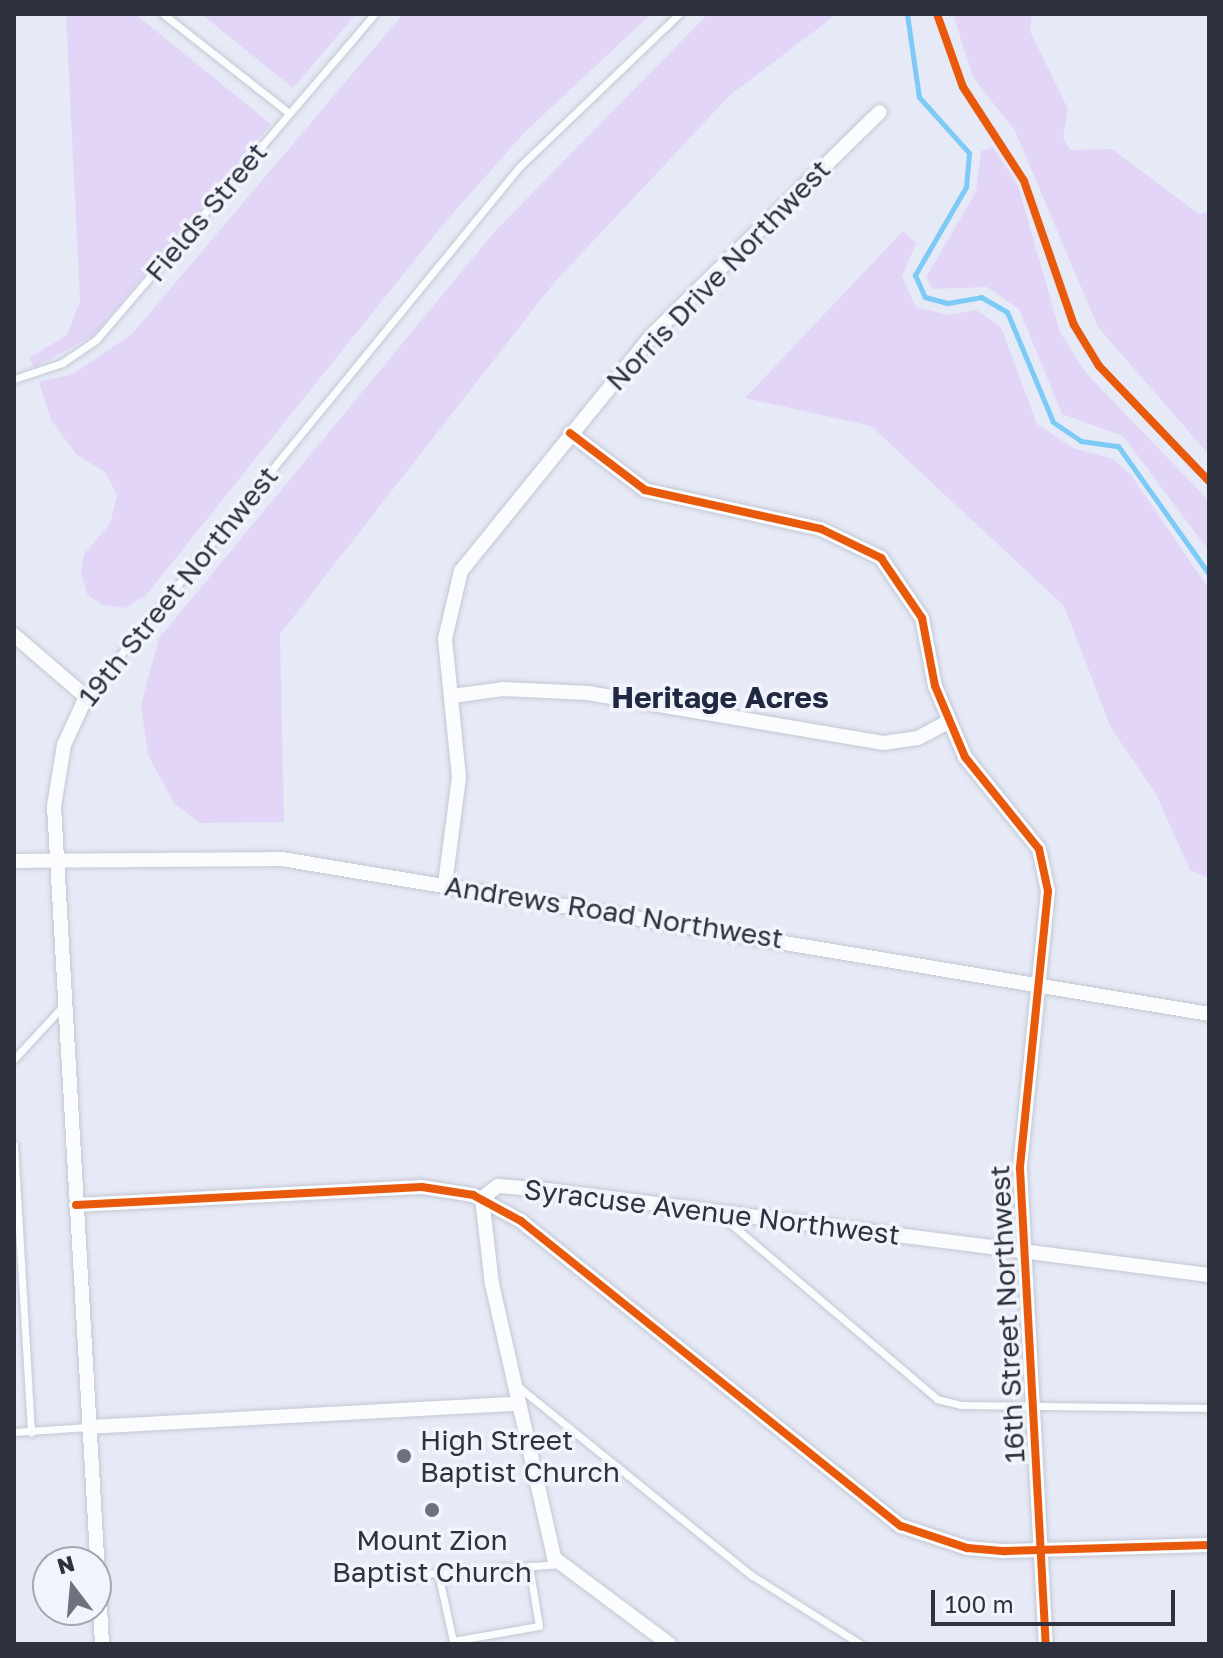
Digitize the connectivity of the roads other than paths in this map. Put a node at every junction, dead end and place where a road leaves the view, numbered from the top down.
1 (163, 14) edge
2 (374, 14) edge
3 (679, 14) edge
4 (880, 112) dead end
5 (289, 113) junction
6 (14, 379) edge
7 (570, 433) junction
8 (14, 635) edge
9 (452, 696) junction
10 (86, 697) junction
11 (948, 722) junction
12 (57, 859) junction
13 (14, 861) edge
14 (445, 884) junction
15 (1037, 985) junction
16 (66, 1003) junction
17 (1209, 1014) edge
18 (14, 1059) edge
19 (14, 1145) edge
20 (482, 1198) junction
21 (76, 1205) junction
22 (716, 1212) junction
23 (1026, 1252) junction
24 (1209, 1275) edge
25 (513, 1383) junction
26 (518, 1404) junction
27 (1034, 1406) junction
28 (1209, 1408) edge
29 (88, 1427) junction
30 (14, 1432) edge
31 (31, 1432) junction
32 (1209, 1545) edge
33 (1041, 1551) junction
34 (558, 1564) junction
35 (529, 1566) junction
36 (438, 1573) junction
37 (396, 1576) dead end
38 (102, 1644) edge
39 (669, 1644) edge
40 (860, 1644) edge
41 (1046, 1644) edge

1 - 5 lane
2 - 5 lane, Fields Street
3 - 10 lane, 19th Street Northwest
4 - 7 street, Norris Drive Northwest
5 - 6 lane, Fields Street
7 - 9 street, Norris Drive Northwest
7 - 11 street, 16th Street Northwest
8 - 10 street
9 - 11 street
9 - 14 street, Norris Drive Northwest
10 - 12 street, 19th Street Northwest
11 - 15 street, 16th Street Northwest
12 - 13 street, Andrews Road Northwest
12 - 14 street, Andrews Road Northwest
12 - 16 street, 19th Street Northwest
14 - 15 street, Andrews Road Northwest
15 - 17 street, Andrews Road Northwest
15 - 23 street, 16th Street Northwest
16 - 18 lane
16 - 21 street, 19th Street Northwest
19 - 31 lane
20 - 21 street, Syracuse Avenue Northwest
20 - 22 street, Syracuse Avenue Northwest
20 - 25 street
20 - 33 street
21 - 29 street, 19th Street Northwest
22 - 23 street, Syracuse Avenue Northwest
22 - 27 lane
23 - 24 street, Syracuse Avenue Northwest
23 - 27 street, 16th Street Northwest
25 - 26 street
25 - 40 lane
26 - 29 street
26 - 34 street
27 - 28 lane
27 - 33 street, 16th Street Northwest
29 - 31 lane
29 - 38 street, 19th Street Northwest
30 - 31 lane
32 - 33 street
33 - 41 street, 16th Street Northwest
34 - 35 lane
34 - 39 street
35 - 36 lane
35 - 36 lane
36 - 37 lane

